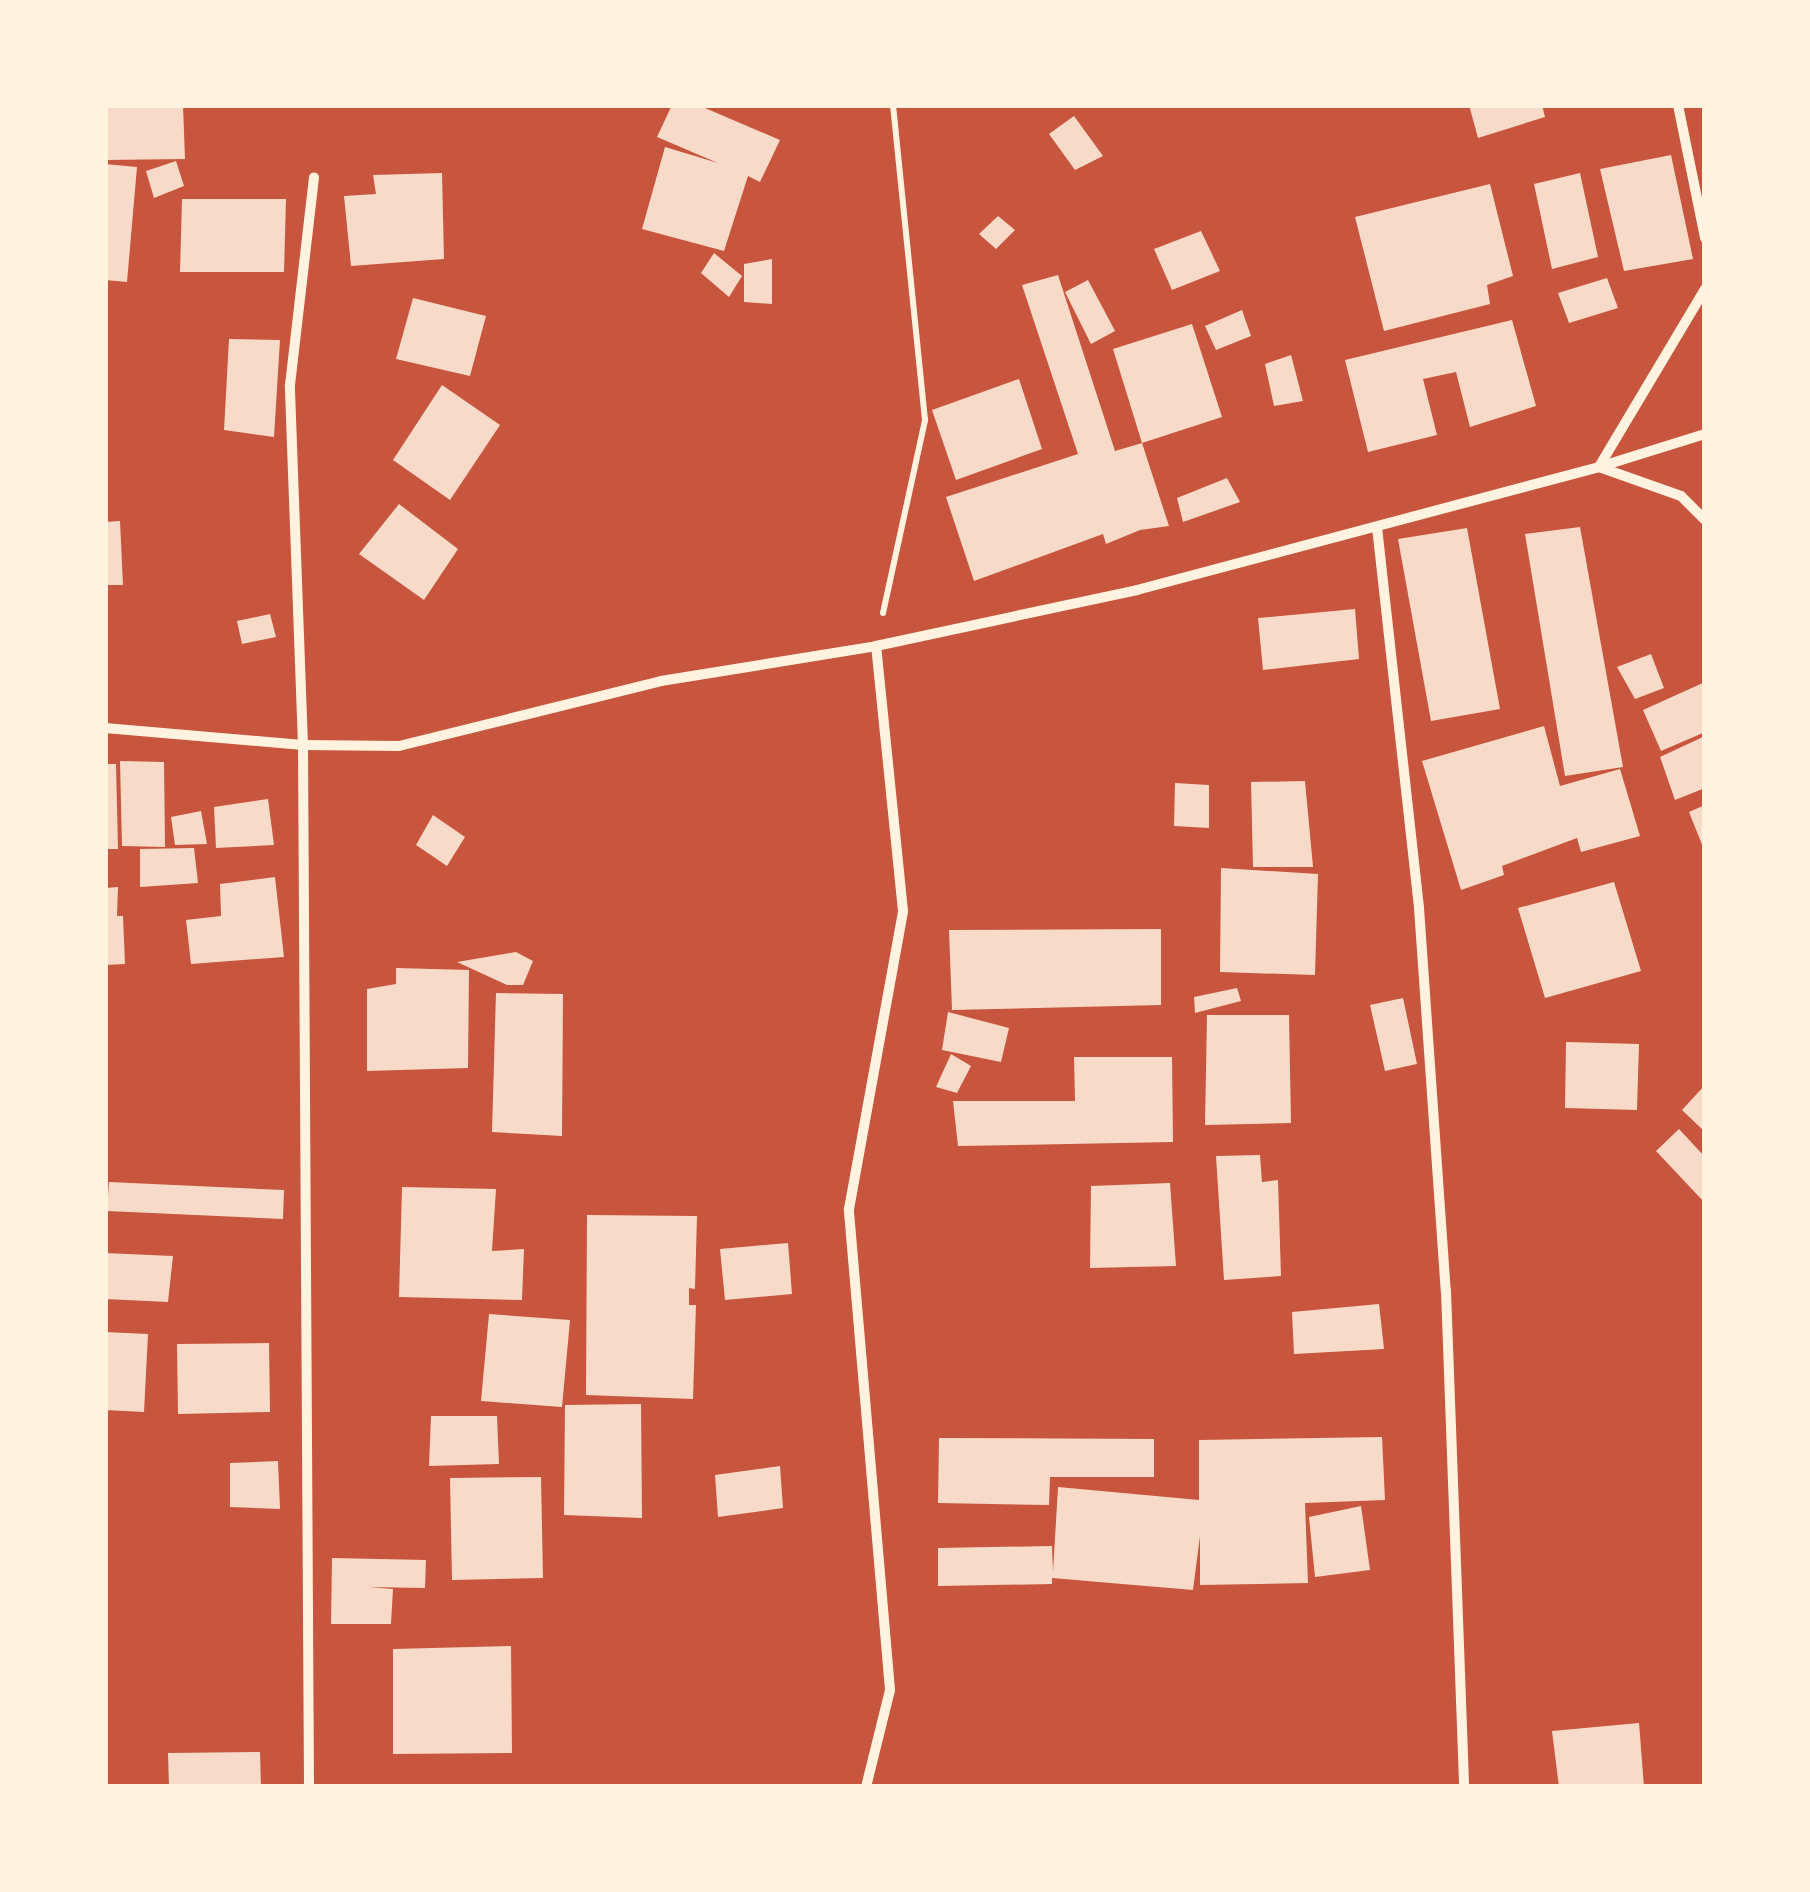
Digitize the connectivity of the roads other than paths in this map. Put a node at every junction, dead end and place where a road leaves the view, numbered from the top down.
1 (1678, 105) edge
2 (314, 177) dead end
3 (1705, 238) edge
4 (1705, 289) edge
5 (1705, 434) edge
6 (1599, 467) junction
7 (1705, 520) edge
8 (1377, 527) junction
9 (876, 646) junction
10 (105, 728) edge
11 (303, 745) junction
12 (309, 1787) edge
13 (866, 1787) edge
14 (1464, 1787) edge

1 - 3 street
2 - 11 street
4 - 6 street
5 - 6 street
6 - 7 street
6 - 8 street
8 - 9 street
8 - 14 street
9 - 11 street
9 - 13 street
10 - 11 street
11 - 12 street

